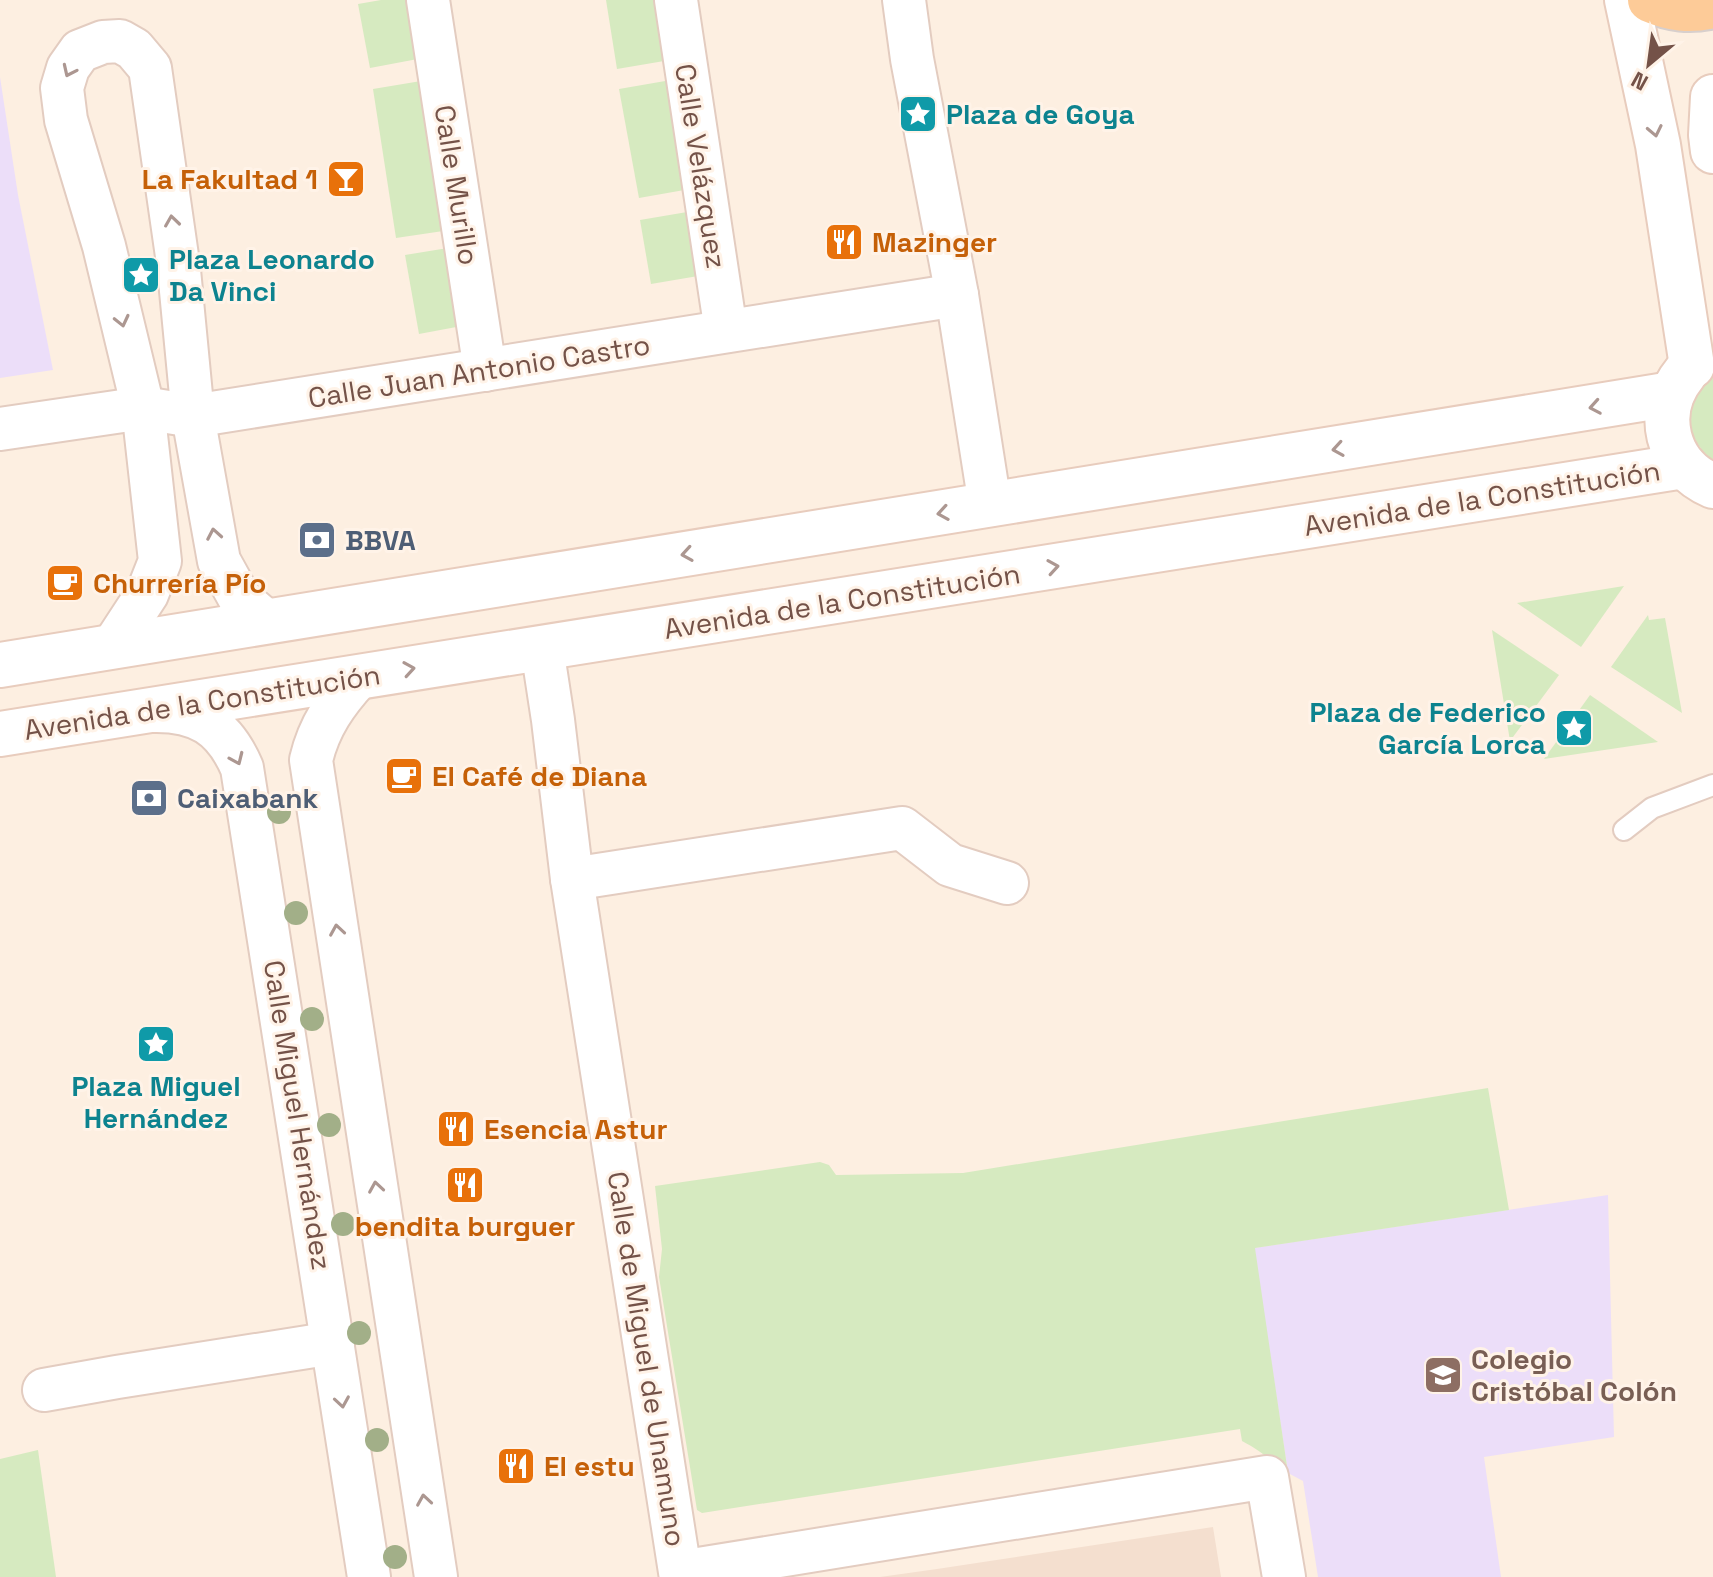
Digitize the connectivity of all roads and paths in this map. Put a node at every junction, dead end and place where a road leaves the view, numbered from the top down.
1 (428, 0) edge
2 (676, 0) edge
3 (904, 0) edge
4 (1627, 0) edge
5 (1650, 0) edge
6 (1713, 6) edge
7 (1713, 97) edge
8 (1713, 109) edge
9 (1713, 151) edge
10 (957, 295) junction
11 (726, 331) junction
12 (485, 370) junction
13 (1692, 371) edge
14 (143, 408) junction
15 (193, 416) junction
16 (0, 429) edge
17 (1698, 476) edge
18 (990, 505) junction
19 (267, 622) junction
20 (113, 646) junction
21 (542, 648) junction
22 (0, 665) edge
23 (359, 677) junction
24 (152, 711) junction
25 (0, 734) edge
26 (1713, 785) edge
27 (1624, 830) dead end
28 (572, 879) junction
29 (1007, 883) dead end
30 (333, 1343) junction
31 (44, 1390) dead end
32 (369, 1577) edge
33 (436, 1577) edge
34 (1284, 1577) edge

1 - 12 street, Calle Murillo
2 - 11 street, Calle Velázquez
3 - 10 street
4 -> 13 street
5 - 6 main road
7 - 8 street
8 - 9 street
10 - 11 street, Calle Juan Antonio Castro
10 - 18 street
11 - 12 street, Calle Juan Antonio Castro
12 - 15 street, Calle Juan Antonio Castro
13 - 17 street
13 -> 18 street
14 - 15 street, Calle Juan Antonio Castro
15 -> 14 street
14 - 16 street, Calle Juan Antonio Castro
14 - 20 street
19 -> 15 street
21 -> 17 street, Avenida de la Constitución
18 -> 19 street
19 - 20 street
20 - 22 street
23 -> 21 street, Avenida de la Constitución
21 - 28 street, Calle de Miguel de Unamuno
23 - 24 street, Avenida de la Constitución
33 -> 23 street
24 - 25 street, Avenida de la Constitución
24 -> 30 street, Calle Miguel Hernández
26 - 27 lane
28 - 29 street
28 - 34 street, Calle de Miguel de Unamuno
30 - 31 street
30 -> 32 street, Calle Miguel Hernández

